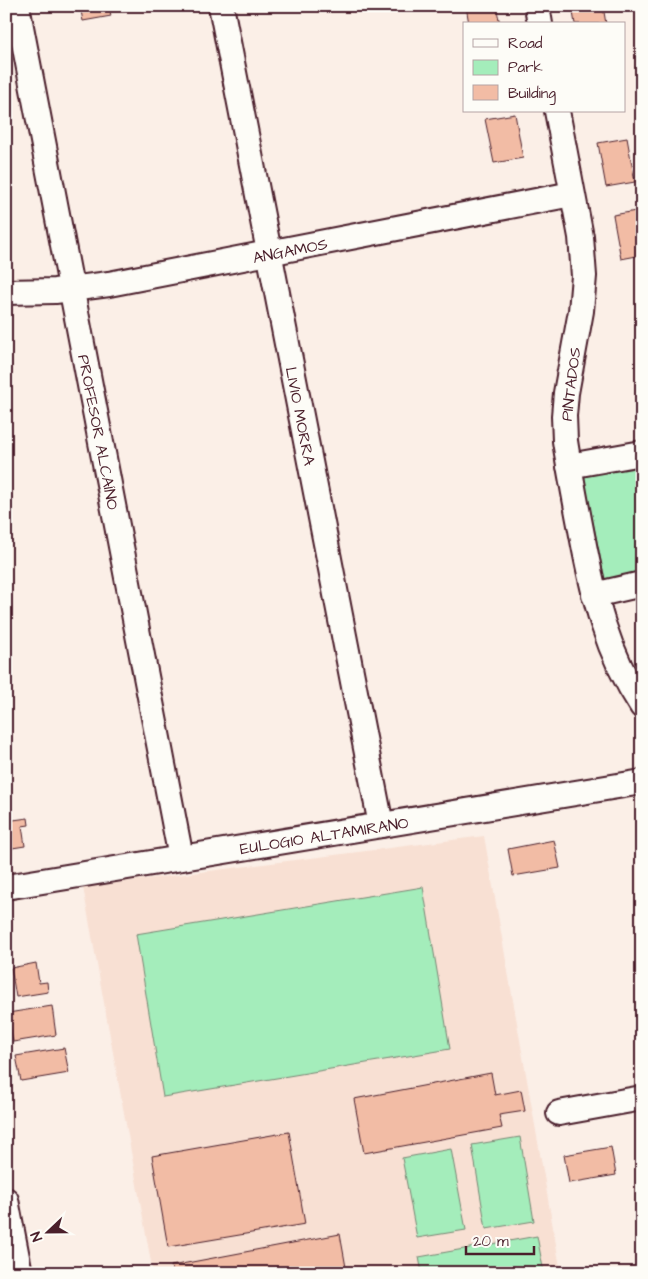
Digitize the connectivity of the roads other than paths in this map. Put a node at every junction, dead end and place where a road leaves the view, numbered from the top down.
1 (17, 6) edge
2 (222, 6) edge
3 (537, 6) edge
4 (540, 22) edge
5 (557, 112) edge
6 (572, 194) junction
7 (270, 254) junction
8 (71, 290) junction
9 (6, 292) edge
10 (642, 453) edge
11 (569, 466) junction
12 (642, 584) edge
13 (594, 595) junction
14 (642, 706) edge
15 (642, 782) edge
16 (381, 825) junction
17 (181, 858) junction
18 (6, 887) edge
19 (642, 1098) edge
20 (559, 1113) dead end
21 (6, 1200) edge
22 (20, 1273) edge

1 - 8 street, PROFESOR ALCAÍNO
2 - 7 street, LIVIO MORRA
3 - 4 street
5 - 6 street, PINTADOS
6 - 7 street, ANGAMOS
6 - 11 street, PINTADOS
7 - 8 street, ANGAMOS
7 - 16 street, LIVIO MORRA
8 - 9 street, ANGAMOS
8 - 17 street, PROFESOR ALCAÍNO
10 - 11 street
11 - 13 street, PINTADOS
12 - 13 street
13 - 14 street, PINTADOS
15 - 16 street, EULOGIO ALTAMIRANO
16 - 17 street, EULOGIO ALTAMIRANO
17 - 18 street, EULOGIO ALTAMIRANO
19 - 20 street
21 - 22 street

